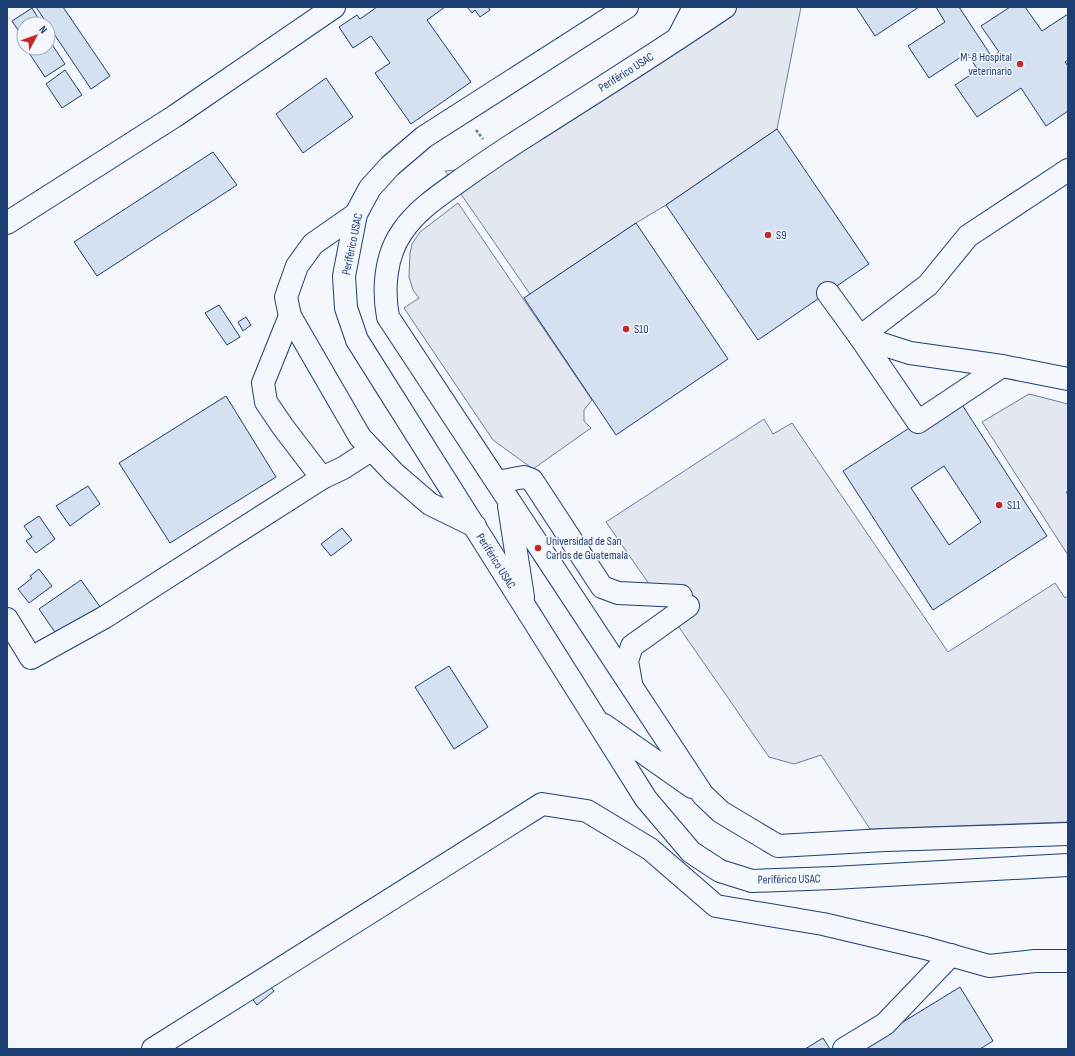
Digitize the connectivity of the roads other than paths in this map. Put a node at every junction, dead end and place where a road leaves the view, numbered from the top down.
1 (334, 7) edge
2 (628, 7) edge
3 (694, 7) edge
4 (725, 7) edge
5 (307, 15) edge
6 (677, 40) junction
7 (1068, 170) edge
8 (356, 214) junction
9 (7, 223) edge
10 (828, 293) dead end
11 (290, 316) junction
12 (860, 337) junction
13 (1002, 366) junction
14 (1068, 379) edge
15 (371, 450) junction
16 (322, 478) junction
17 (502, 490) junction
18 (475, 526) junction
19 (524, 605) junction
20 (7, 619) edge
21 (632, 687) junction
22 (595, 718) junction
23 (703, 795) junction
24 (1068, 834) edge
25 (1068, 865) edge
26 (951, 955) junction
27 (1068, 961) edge
28 (153, 1049) edge
29 (844, 1049) edge

1 - 5 street
2 - 8 street, Periférico USAC
3 - 6 street
4 - 6 street, Periférico USAC
5 - 9 street
6 - 17 street, Periférico USAC
7 - 12 street
8 - 11 street
8 - 18 street, Periférico USAC
10 - 12 street
11 - 15 street
11 - 16 street
12 - 13 street
12 - 13 street
13 - 14 street
15 - 16 street
15 - 18 street
16 - 20 street
17 - 19 street
17 - 21 street, Periférico USAC
17 - 21 street
18 - 19 street, Periférico USAC
19 - 22 street, Periférico USAC
21 - 23 street, Periférico USAC
22 - 23 street
22 - 25 street, Periférico USAC
23 - 24 street, Periférico USAC
26 - 27 street
26 - 28 street
26 - 29 street

